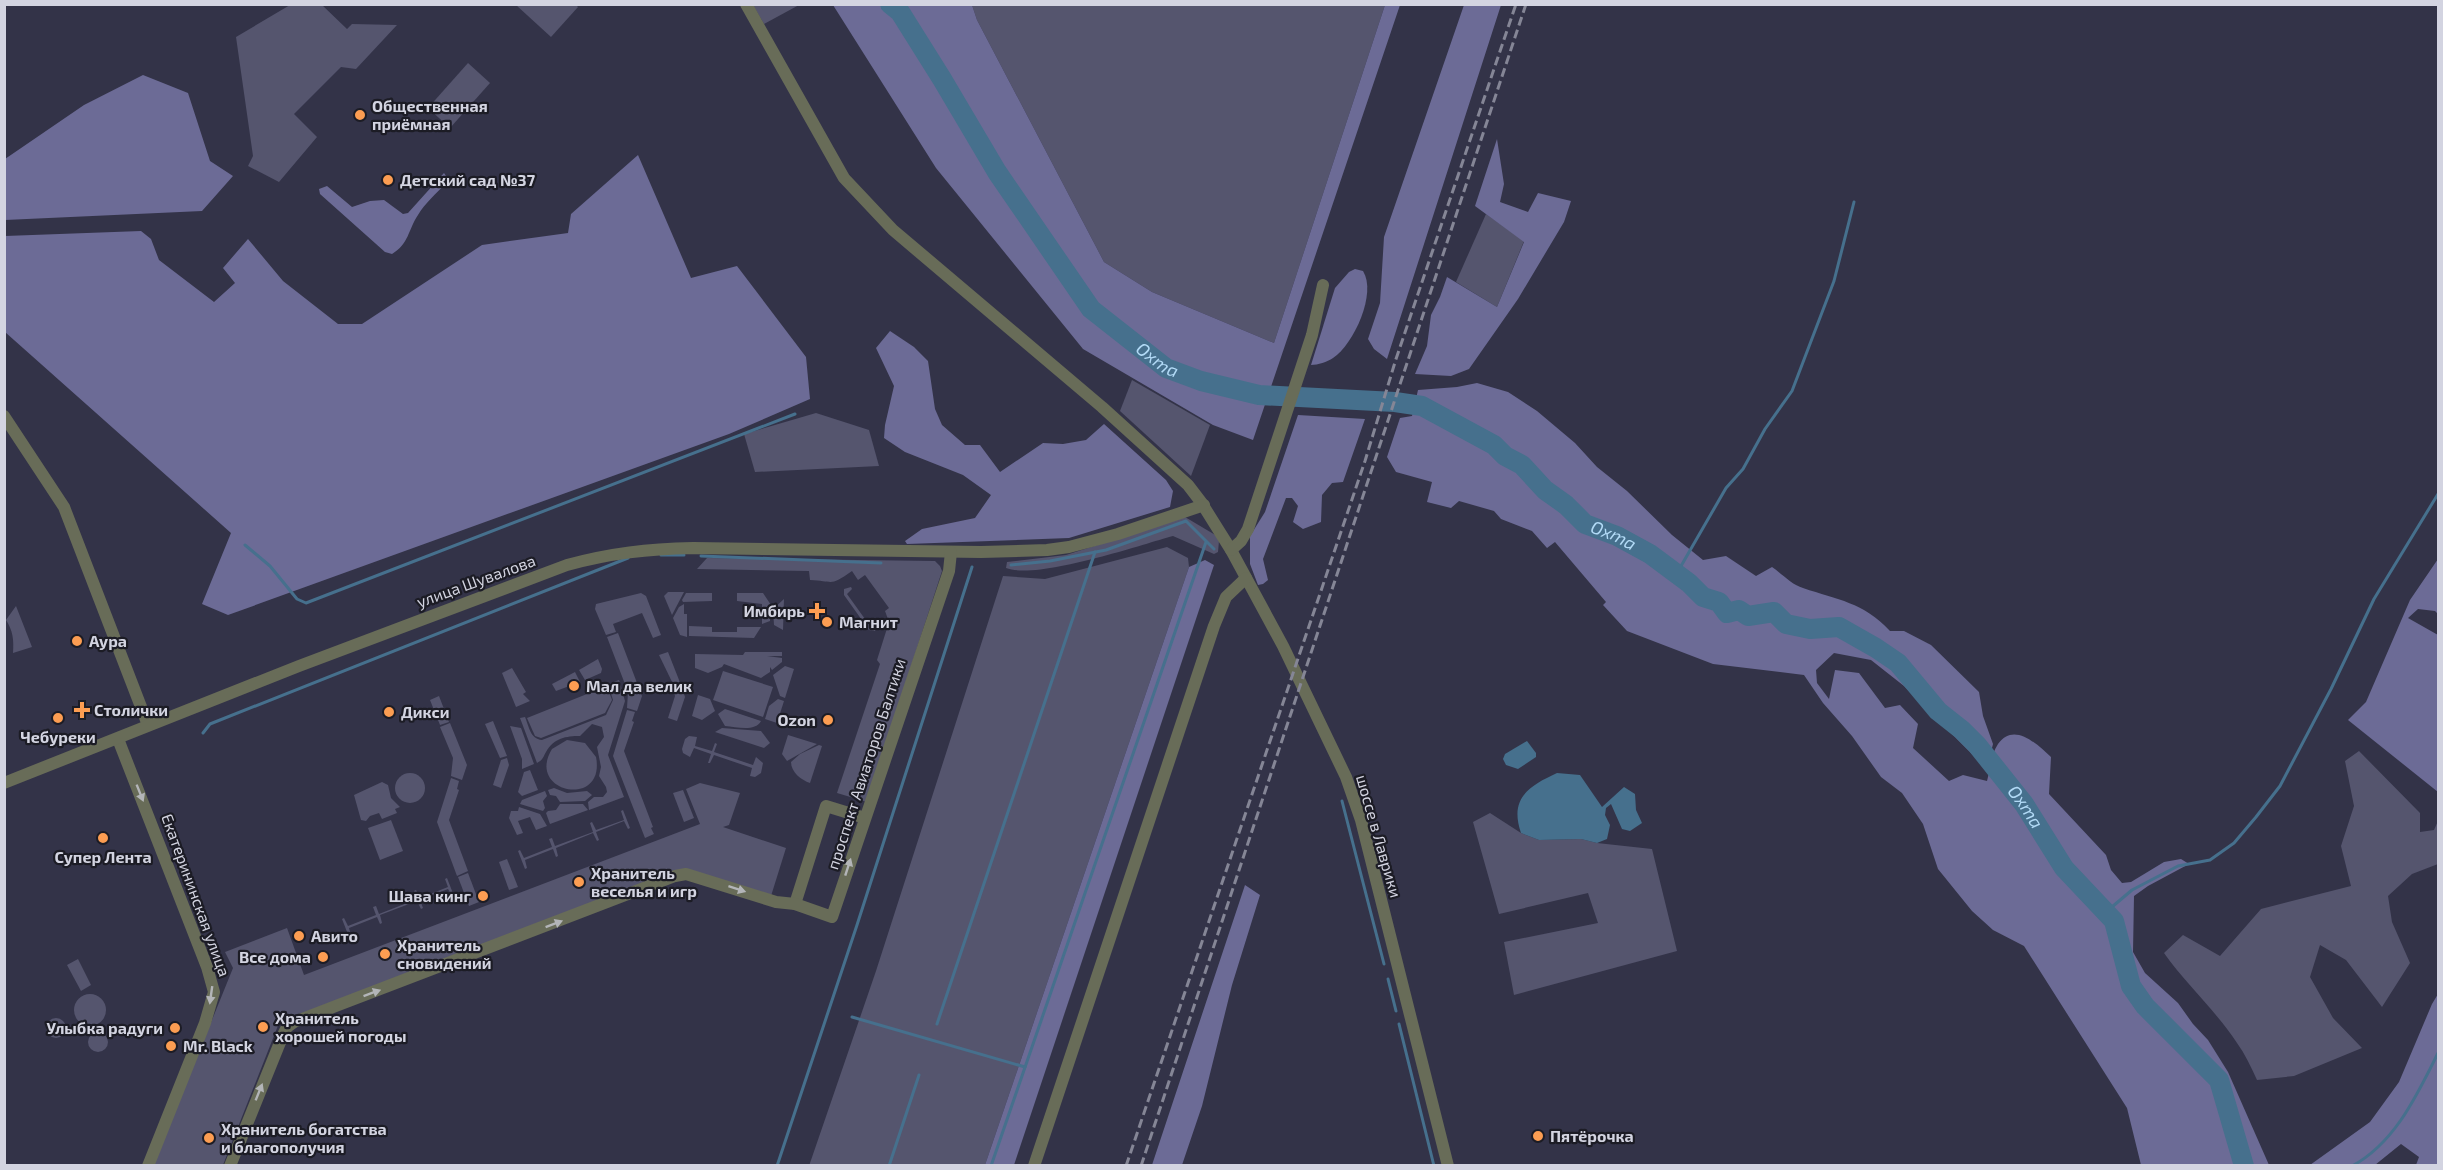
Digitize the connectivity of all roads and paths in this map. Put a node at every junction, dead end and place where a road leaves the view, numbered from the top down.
1 (746, 4) edge
2 (1323, 285) dead end
3 (4, 416) edge
4 (1204, 505) junction
5 (1231, 550) junction
6 (951, 552) junction
7 (1246, 578) junction
8 (148, 725) junction
9 (118, 739) junction
10 (4, 783) edge
11 (865, 818) junction
12 (795, 904) junction
13 (148, 1166) edge
14 (230, 1166) edge
15 (1034, 1166) edge
16 (1448, 1166) edge

1 - 4 street, шоссе в Лаврики
2 - 5 street
3 - 8 street
4 - 5 street, шоссе в Лаврики
4 - 6 street, улица Шувалова
5 - 7 street, шоссе в Лаврики
6 - 8 street, улица Шувалова
6 - 11 street, проспект Авиаторов Балтики
7 - 15 street
7 - 16 street, шоссе в Лаврики
8 - 9 street, улица Шувалова
9 - 10 street, улица Шувалова
9 -> 13 street, Екатерининская улица
12 -> 11 street, проспект Авиаторов Балтики
11 - 12 street
14 -> 12 street

